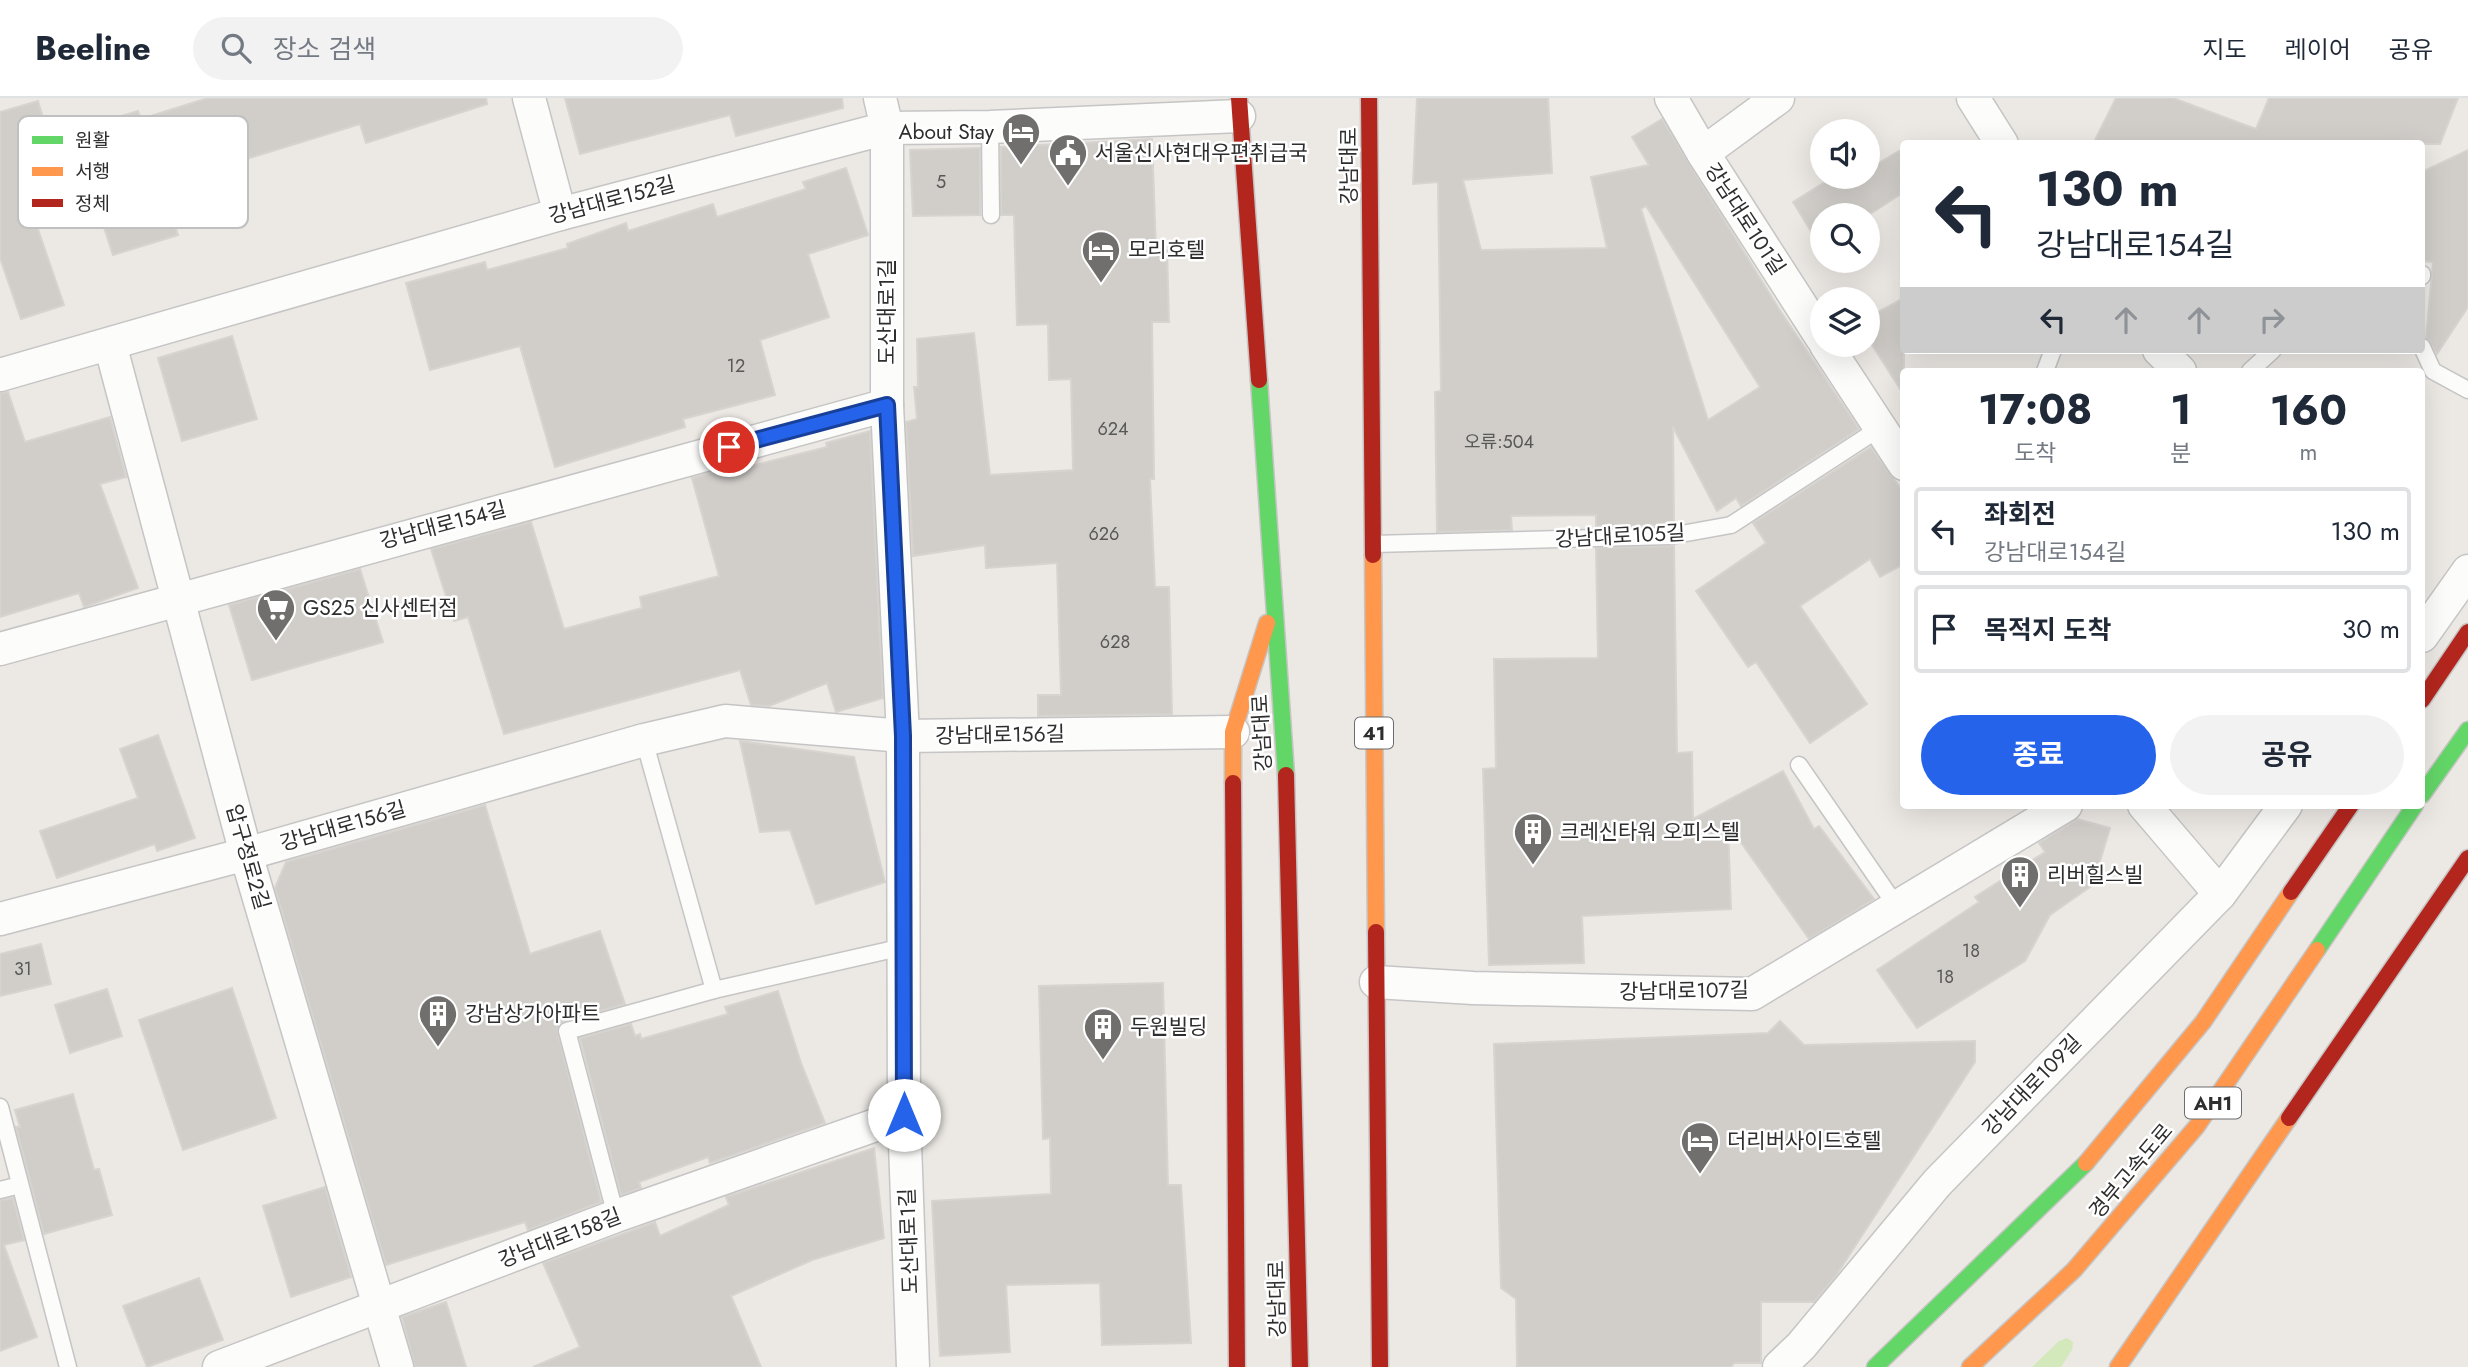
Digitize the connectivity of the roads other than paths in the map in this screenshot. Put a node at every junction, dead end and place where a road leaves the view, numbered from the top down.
1 (529, 98) edge
2 (1369, 98) edge
3 (1671, 98) edge
4 (1778, 98) edge
5 (1973, 98) edge
6 (1239, 107) edge
7 (883, 113) edge
8 (990, 127) junction
9 (1999, 140) edge
10 (1703, 153) junction
11 (560, 214) junction
12 (991, 215) dead end
13 (1810, 319) edge
14 (110, 344) junction
15 (2163, 354) edge
16 (2269, 354) edge
17 (2425, 354) edge
18 (1834, 357) edge
19 (2176, 368) edge
20 (2253, 368) edge
21 (0, 375) edge
22 (2468, 390) edge
23 (887, 405) junction
24 (1880, 428) junction
25 (1900, 458) edge
26 (1372, 544) junction
27 (2468, 571) edge
28 (176, 598) junction
29 (2433, 600) edge
30 (1274, 601) junction
31 (2425, 626) edge
32 (2468, 632) edge
33 (0, 649) edge
34 (2425, 696) edge
35 (2468, 730) edge
36 (1233, 732) junction
37 (903, 736) junction
38 (644, 740) junction
39 (1799, 765) dead end
40 (2425, 791) edge
41 (2059, 809) edge
42 (2147, 809) edge
43 (2283, 809) edge
44 (2348, 809) edge
45 (2412, 809) edge
46 (246, 854) junction
47 (2468, 858) edge
48 (2220, 894) junction
49 (1897, 906) junction
50 (0, 919) edge
51 (903, 947) junction
52 (1376, 982) junction
53 (714, 989) junction
54 (0, 1107) edge
55 (904, 1115) junction
56 (20, 1185) junction
57 (0, 1191) edge
58 (616, 1216) junction
59 (380, 1308) junction
60 (68, 1367) edge
61 (219, 1367) edge
62 (397, 1367) edge
63 (913, 1367) edge
64 (1237, 1367) edge
65 (1300, 1367) edge
66 (1380, 1367) edge
67 (1779, 1367) edge
68 (1875, 1367) edge
69 (1969, 1367) edge
70 (2118, 1367) edge

1 - 11 street
2 - 26 main road, 강남대로 / 41
3 - 10 street, 강남대로101길
4 - 10 street
5 - 9 street
6 - 8 street, 강남대로152길
6 - 30 main road, 강남대로
7 - 8 street, 강남대로152길
7 - 11 street, 강남대로152길
7 - 23 street, 도산대로1길
8 - 12 lane
10 - 13 street, 강남대로101길
11 - 14 street, 강남대로152길
14 - 21 street, 강남대로152길
14 - 28 street, 압구정로2길
15 - 19 street
16 - 20 lane
17 - 22 lane
18 - 24 street
23 - 28 street, 강남대로154길
23 - 37 street, 도산대로1길
24 - 25 street
24 - 26 lane, 강남대로105길
26 - 52 main road, 강남대로 / 41
27 - 29 street
28 - 33 street, 강남대로154길
28 - 46 street, 압구정로2길
29 - 31 street
30 - 36 main road
30 - 65 main road, 강남대로
32 - 34 main road
35 - 40 main road
36 - 37 street, 강남대로156길
36 - 64 main road
37 - 38 street, 강남대로156길
37 - 51 street, 도산대로1길
38 - 46 street, 강남대로156길
38 - 53 lane
39 - 49 lane
41 - 49 street, 강남대로107길
42 - 48 street
43 - 48 street, 강남대로109길
44 - 68 main road
45 - 69 main road, 경부고속도로 / AH1
46 - 50 street, 강남대로156길
46 - 59 street, 압구정로2길
47 - 70 main road
48 - 67 street, 강남대로109길
49 - 52 street, 강남대로107길
51 - 53 lane
51 - 55 street, 도산대로1길
52 - 66 main road, 강남대로 / 41
53 - 58 lane
54 - 56 lane
55 - 58 street, 강남대로158길
55 - 63 street, 도산대로1길
56 - 57 lane
56 - 60 lane
58 - 59 street, 강남대로158길
59 - 61 street, 강남대로158길
59 - 62 street, 압구정로2길

